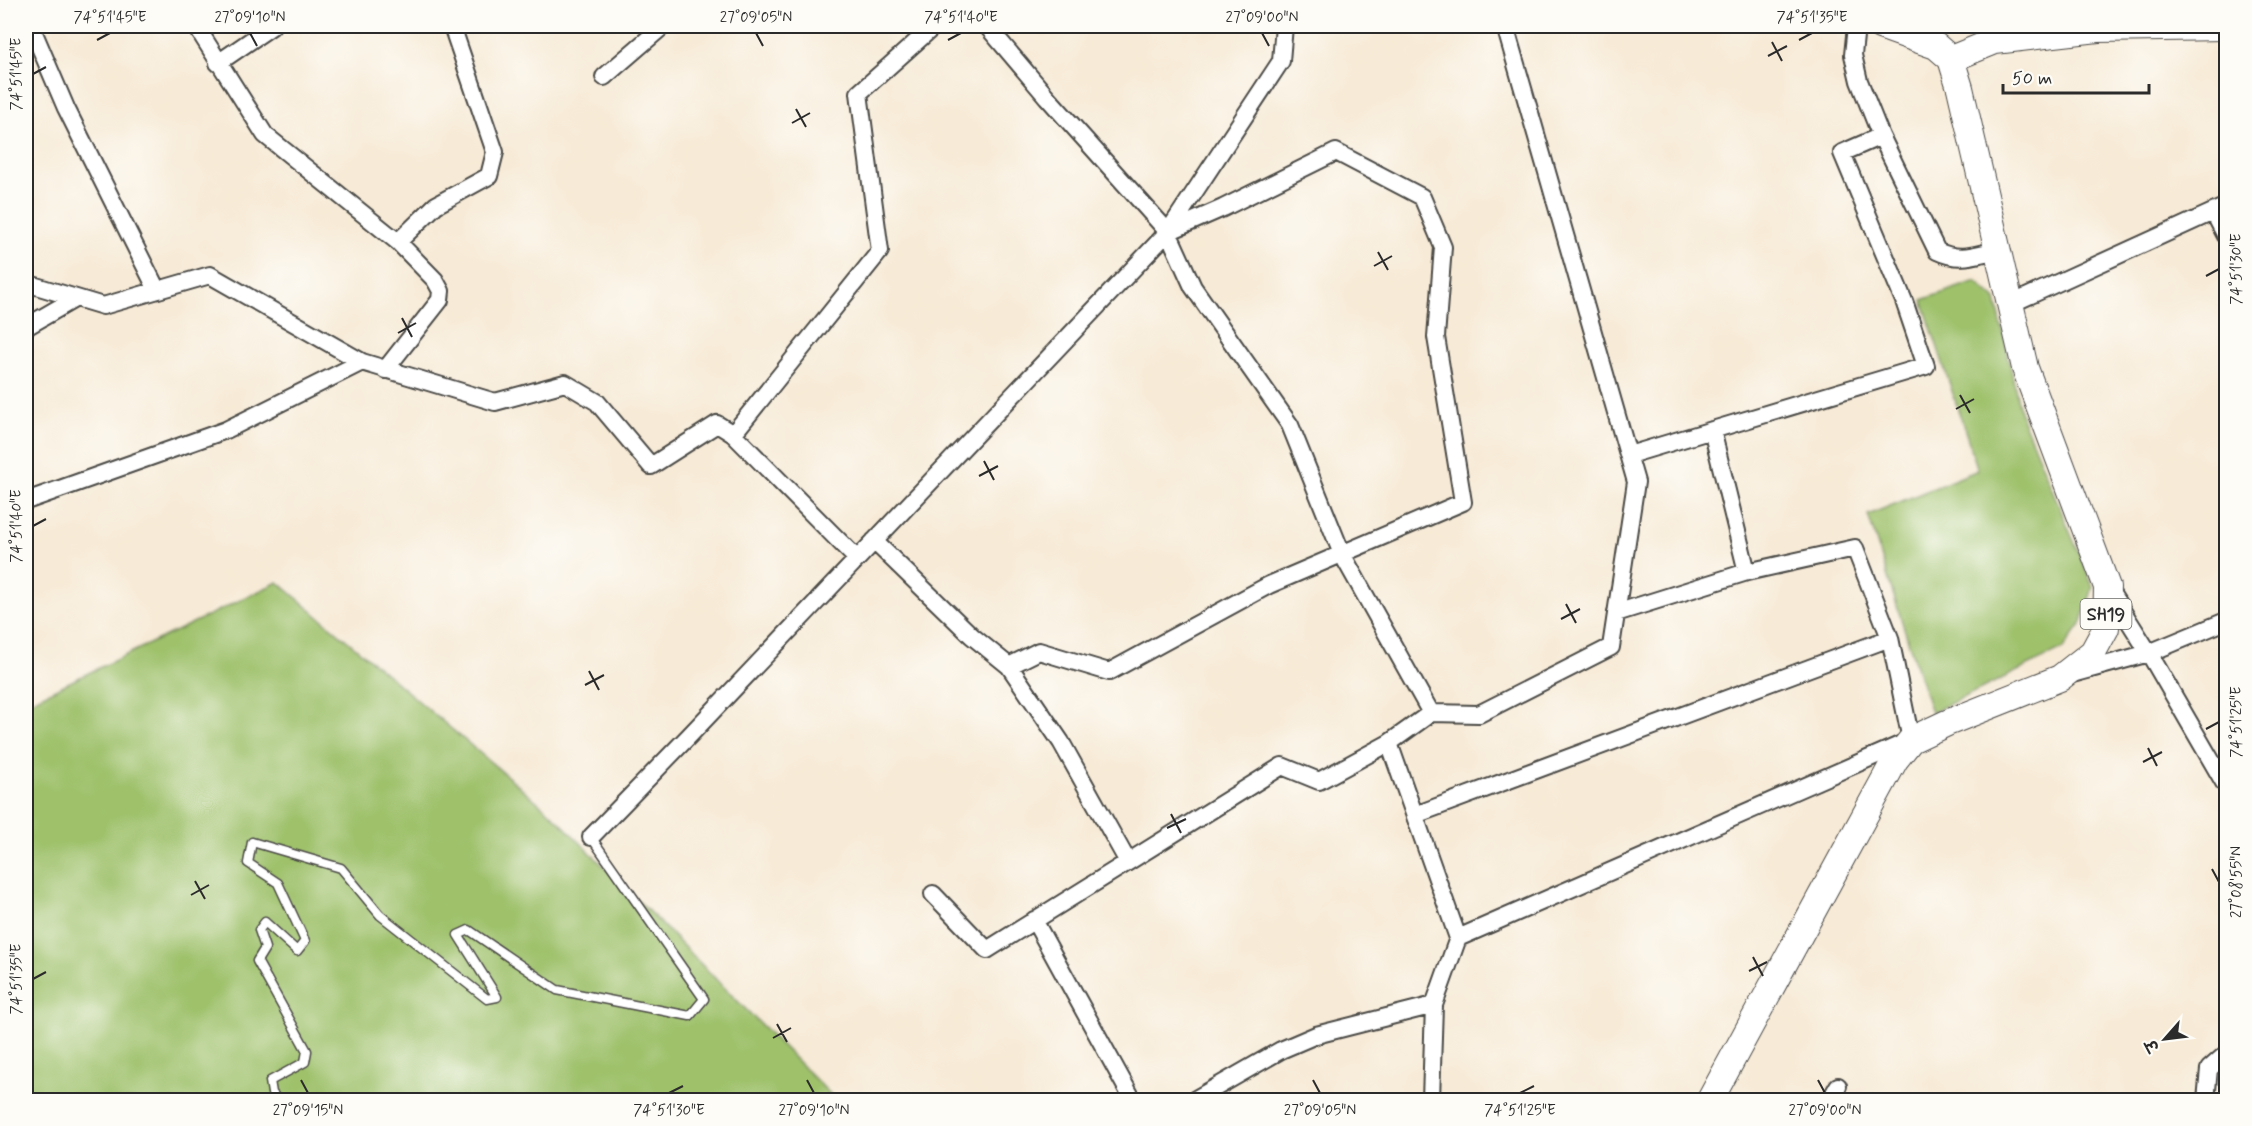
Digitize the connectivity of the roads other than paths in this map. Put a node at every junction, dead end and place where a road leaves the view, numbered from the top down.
1 (31, 26) edge
2 (196, 26) edge
3 (272, 26) edge
4 (452, 26) edge
5 (663, 26) edge
6 (934, 26) edge
7 (987, 26) edge
8 (1284, 26) edge
9 (1505, 26) edge
10 (1856, 26) edge
11 (1880, 26) edge
12 (2226, 27) edge
13 (1951, 59) junction
14 (218, 63) junction
15 (604, 77) dead end
16 (1881, 136) junction
17 (2220, 210) edge
18 (1168, 231) junction
19 (2226, 236) edge
20 (398, 242) junction
21 (1998, 250) junction
22 (26, 283) edge
23 (157, 290) junction
24 (76, 298) junction
25 (2011, 304) junction
26 (26, 327) edge
27 (362, 362) junction
28 (385, 370) junction
29 (1712, 430) junction
30 (733, 434) junction
31 (1629, 455) junction
32 (26, 501) edge
33 (874, 541) junction
34 (1342, 554) junction
35 (857, 560) junction
36 (1747, 572) junction
37 (2107, 587) junction
38 (1616, 613) junction
39 (2226, 621) edge
40 (1890, 638) junction
41 (2149, 652) junction
42 (1009, 666) junction
43 (2060, 678) junction
44 (1431, 713) junction
45 (1911, 740) junction
46 (1389, 742) junction
47 (2226, 786) edge
48 (1415, 815) junction
49 (591, 837) joint
50 (1128, 862) junction
51 (933, 894) dead end
52 (1034, 920) junction
53 (1458, 938) junction
54 (1434, 1005) junction
55 (2226, 1054) edge
56 (278, 1101) edge
57 (1133, 1101) edge
58 (1194, 1101) edge
59 (1431, 1101) edge
60 (1710, 1101) edge
61 (2206, 1101) edge

1 - 23 street
2 - 14 street
3 - 14 street
4 - 20 street
5 - 15 street
6 - 30 street
7 - 18 street
8 - 18 street
9 - 31 street
10 - 16 street
11 - 13 main road
12 - 13 main road
13 - 21 main road, SH19
14 - 20 street
16 - 21 street
16 - 29 street
17 - 19 street
17 - 25 street
18 - 33 street
18 - 34 street
18 - 34 street
20 - 28 street
21 - 25 main road, SH19
22 - 24 street
23 - 24 street
23 - 27 street
24 - 26 street
25 - 37 main road, SH19
27 - 28 street
27 - 32 street
28 - 30 street
29 - 31 street
29 - 36 street
30 - 35 street
31 - 38 street
33 - 35 street
33 - 42 street
34 - 42 street
34 - 44 street
35 - 49 street
36 - 38 street
36 - 40 street
37 - 41 street
37 - 43 main road, SH19
38 - 44 street
39 - 41 street
40 - 45 street
40 - 48 street
41 - 43 street
41 - 47 street
42 - 50 street
43 - 45 main road, SH19
44 - 46 street
45 - 53 street
45 - 60 main road, SH19
46 - 48 street
46 - 50 street
48 - 53 street
49 - 56 lane
50 - 52 street
51 - 52 street
52 - 57 street
53 - 54 street
54 - 58 street
54 - 59 street
55 - 61 street

